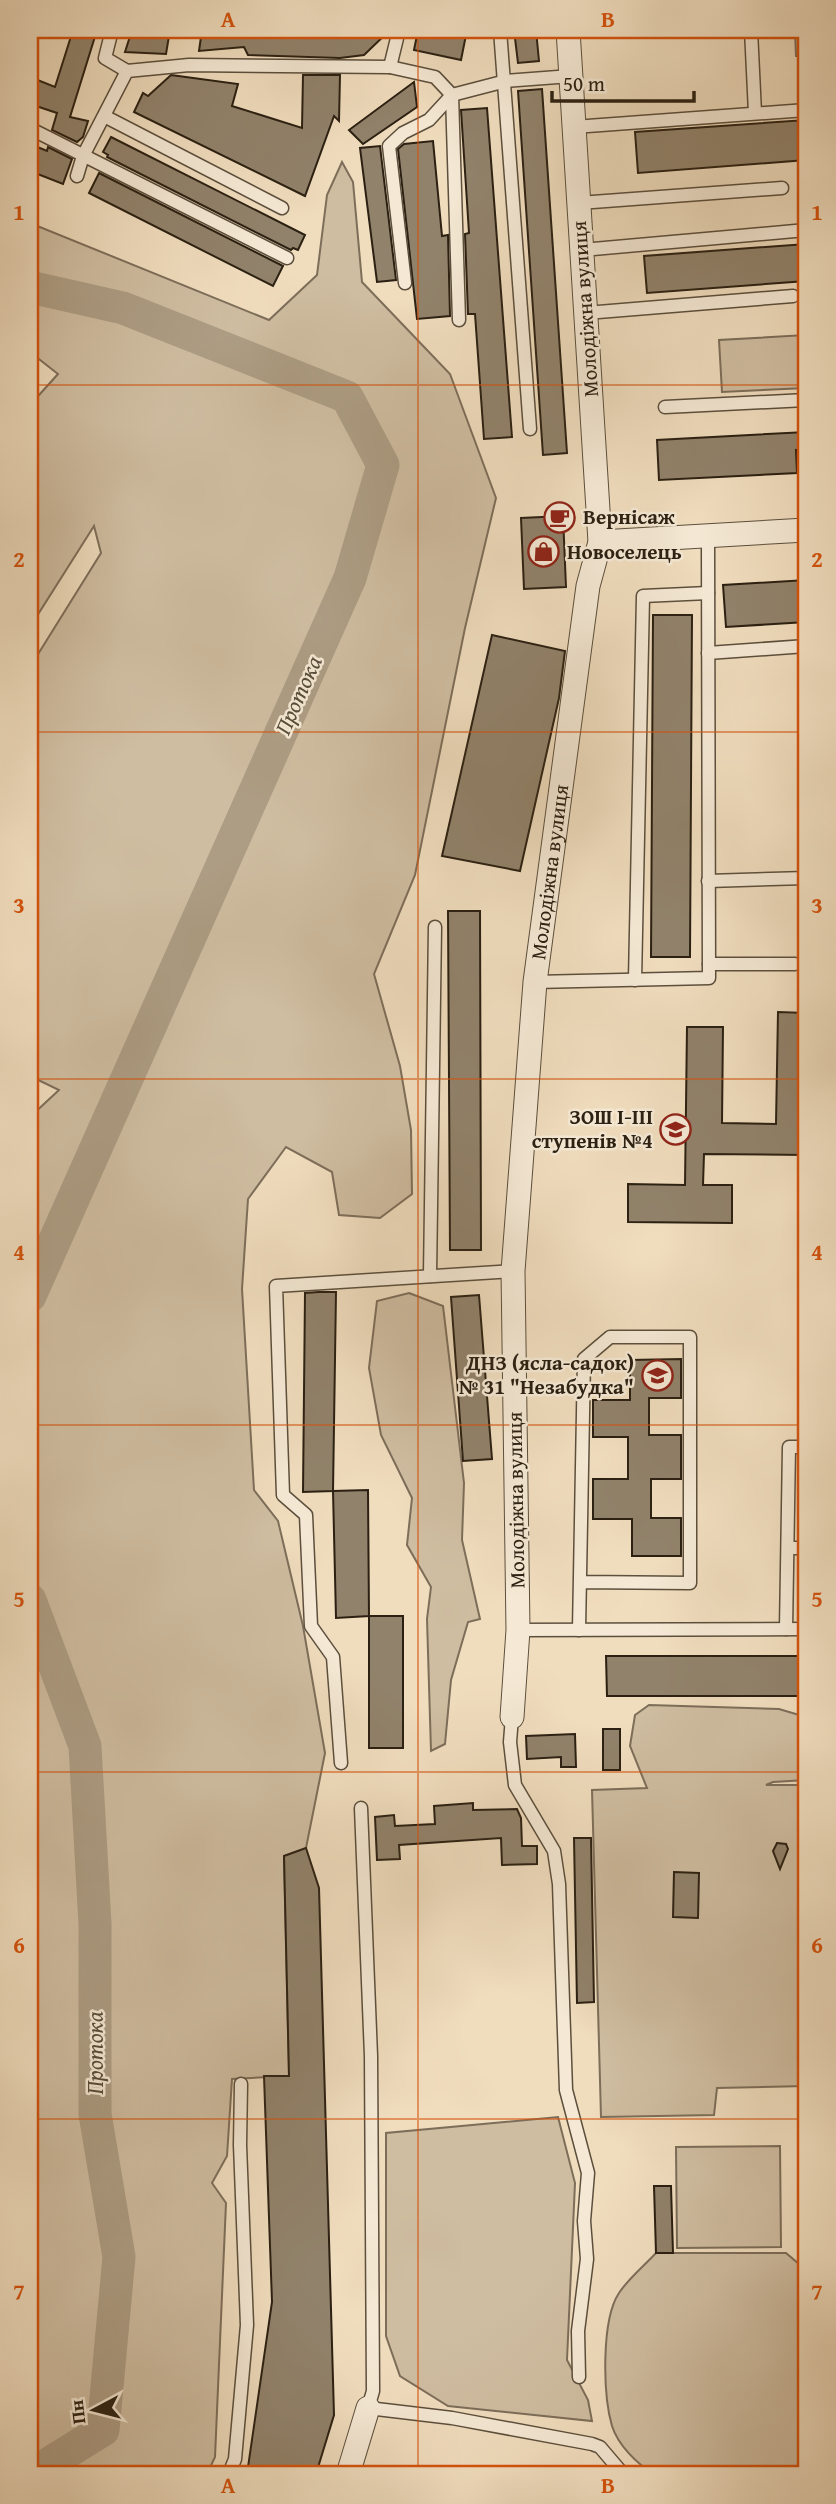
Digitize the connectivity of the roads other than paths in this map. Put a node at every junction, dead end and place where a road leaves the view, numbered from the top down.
1 (112, 30) edge
2 (400, 30) edge
3 (500, 30) edge
4 (568, 30) edge
5 (751, 30) edge
6 (390, 66) junction
7 (127, 71) junction
8 (571, 76) junction
9 (506, 81) junction
10 (452, 95) junction
11 (806, 110) edge
12 (755, 113) junction
13 (106, 117) junction
14 (574, 127) junction
15 (33, 130) dead end
16 (83, 156) junction
17 (77, 176) dead end
18 (782, 188) dead end
19 (579, 203) junction
20 (282, 208) dead end
21 (806, 230) edge
22 (582, 250) junction
23 (288, 258) dead end
24 (405, 283) dead end
25 (793, 296) dead end
26 (586, 313) junction
27 (459, 320) dead end
28 (806, 400) edge
29 (665, 407) dead end
30 (530, 429) dead end
31 (806, 530) edge
32 (708, 538) junction
33 (600, 542) junction
34 (708, 593) junction
35 (806, 646) edge
36 (708, 653) junction
37 (806, 878) edge
38 (708, 881) junction
39 (435, 927) dead end
40 (709, 964) junction
41 (795, 964) dead end
42 (635, 980) junction
43 (536, 982) junction
44 (513, 1271) junction
45 (430, 1276) junction
46 (806, 1447) edge
47 (788, 1548) junction
48 (806, 1548) edge
49 (580, 1582) junction
50 (786, 1629) junction
51 (806, 1629) edge
52 (518, 1630) junction
53 (579, 1630) junction
54 (512, 1717) joint
55 (341, 1763) dead end
56 (361, 1808) dead end
57 (241, 2084) dead end
58 (579, 2377) dead end
59 (368, 2408) junction
60 (229, 2474) edge
61 (348, 2474) edge
62 (623, 2474) edge

1 - 7 lane
2 - 6 lane
3 - 9 lane
4 - 8 street, Молодіжна вулиця
5 - 12 lane
6 - 7 lane
6 - 10 lane
7 - 13 lane
8 - 9 lane
8 - 14 street, Молодіжна вулиця
9 - 10 lane
9 - 30 lane
10 - 24 lane
10 - 27 lane
11 - 12 lane
12 - 14 lane
13 - 16 lane
13 - 20 lane
14 - 19 street, Молодіжна вулиця
15 - 16 lane
16 - 17 lane
16 - 23 lane
18 - 19 lane
19 - 22 street, Молодіжна вулиця
21 - 22 lane
22 - 26 street, Молодіжна вулиця
25 - 26 lane
26 - 33 street, Молодіжна вулиця
28 - 29 lane
31 - 32 street
32 - 33 street
32 - 34 lane
33 - 43 street, Молодіжна вулиця
34 - 36 lane
34 - 42 lane
35 - 36 lane
36 - 38 lane
37 - 38 lane
38 - 40 lane
39 - 45 lane
40 - 41 lane
40 - 42 lane
42 - 43 lane
43 - 44 street, Молодіжна вулиця
44 - 45 lane
44 - 52 street, Молодіжна вулиця
45 - 55 lane
46 - 47 lane
47 - 48 lane
47 - 50 lane
49 - 49 lane
49 - 53 lane
50 - 51 lane
50 - 53 lane
52 - 53 lane
52 - 54 street, Молодіжна вулиця
54 - 58 lane
56 - 59 lane
57 - 60 lane
59 - 61 street
59 - 62 lane

